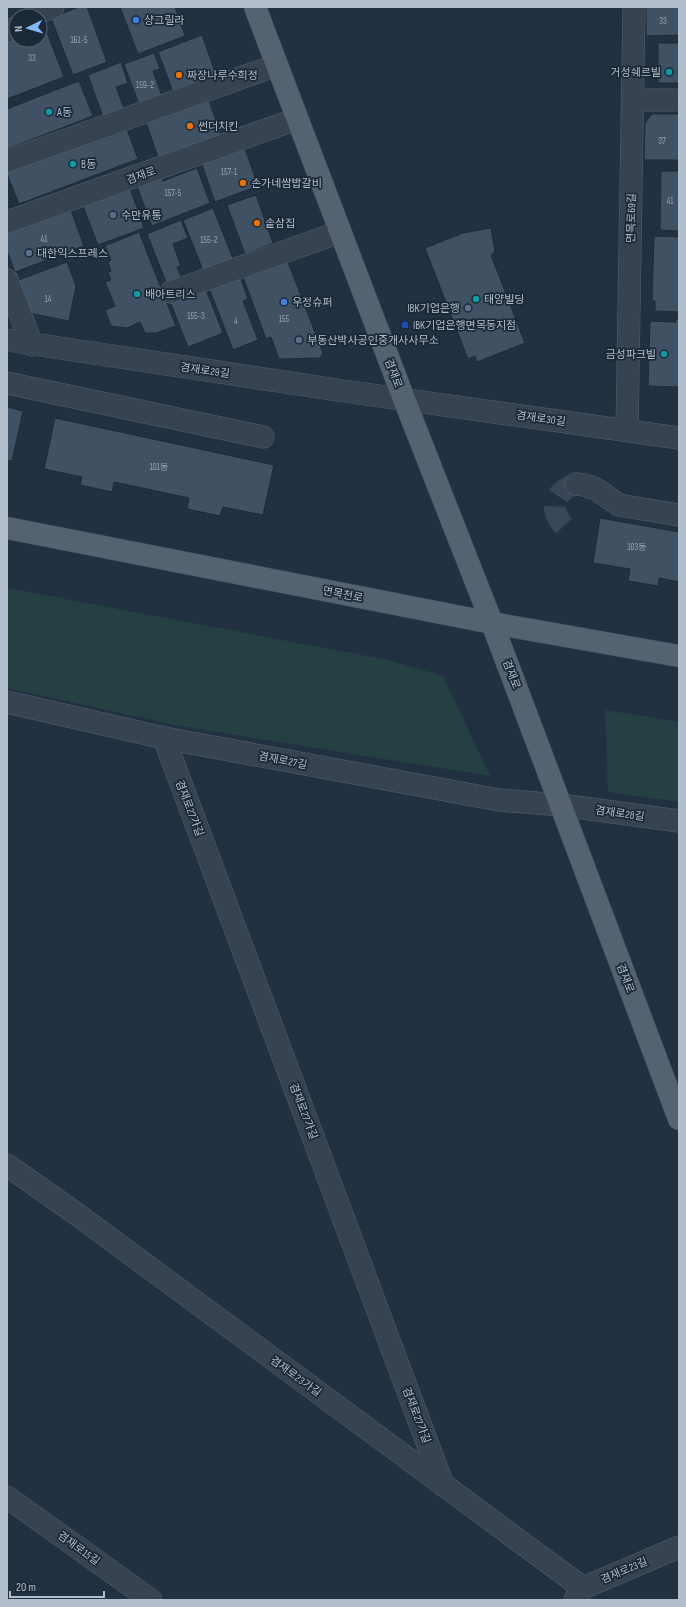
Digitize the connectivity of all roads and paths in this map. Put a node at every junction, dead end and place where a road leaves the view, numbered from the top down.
1 (255, 7) edge
2 (634, 7) edge
3 (277, 64) junction
4 (633, 100) junction
5 (679, 100) edge
6 (297, 118) junction
7 (7, 160) edge
8 (7, 222) edge
9 (340, 232) junction
10 (7, 280) edge
11 (170, 292) dead end
12 (7, 340) edge
13 (32, 345) junction
14 (7, 383) edge
15 (404, 399) junction
16 (627, 430) junction
17 (263, 437) dead end
18 (679, 438) edge
19 (576, 484) dead end
20 (679, 516) edge
21 (7, 528) edge
22 (492, 623) junction
23 (679, 656) edge
24 (7, 702) edge
25 (164, 738) junction
26 (561, 805) junction
27 (679, 821) edge
28 (679, 1119) edge
29 (7, 1165) edge
30 (443, 1485) junction
31 (7, 1497) edge
32 (679, 1547) edge
33 (579, 1594) edge
34 (151, 1600) edge

1 - 3 main road, 겸재로
2 - 4 street, 면목로69길
3 - 6 main road, 겸재로
3 - 7 street
4 - 5 street
4 - 16 street, 면목로69길
6 - 8 street, 겸재로
6 - 9 main road, 겸재로
9 - 11 street
9 - 15 main road, 겸재로
10 - 13 street
12 - 13 street, 겸재로29길
13 - 15 street, 겸재로29길
14 - 17 street
15 - 16 street, 겸재로30길
15 - 22 main road, 겸재로
16 - 18 street, 겸재로30길
19 - 20 street
21 - 22 main road, 면목천로
22 - 23 main road, 면목천로
22 - 26 main road, 겸재로
24 - 25 street, 겸재로27길
25 - 26 street, 겸재로27길
25 - 30 street, 겸재로27가길
26 - 27 street, 겸재로28길
26 - 28 main road, 겸재로
29 - 30 street, 겸재로23가길
30 - 33 street, 겸재로23가길
31 - 34 street, 겸재로15길
32 - 33 street, 겸재로23길

